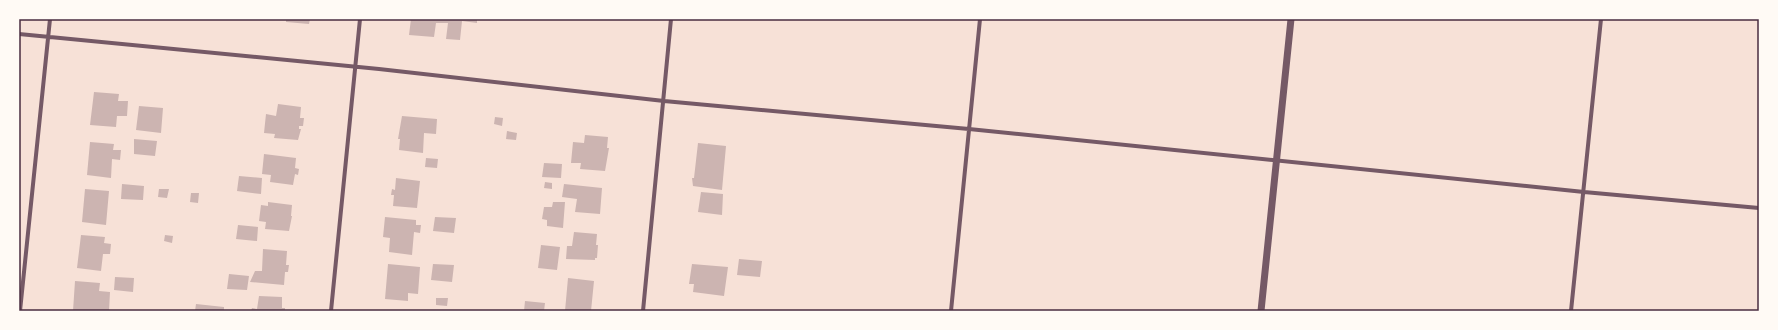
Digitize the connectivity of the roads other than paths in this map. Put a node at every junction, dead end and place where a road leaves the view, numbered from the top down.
1 (50, 19) edge
2 (360, 19) edge
3 (671, 19) edge
4 (980, 19) edge
5 (1291, 19) edge
6 (1601, 19) edge
7 (19, 34) edge
8 (49, 37) junction
9 (355, 67) junction
10 (664, 101) junction
11 (969, 129) junction
12 (1277, 161) junction
13 (1584, 192) junction
14 (1759, 208) edge
15 (20, 311) edge
16 (331, 311) edge
17 (643, 311) edge
18 (951, 311) edge
19 (1262, 311) edge
20 (1572, 311) edge

1 - 8 street
2 - 9 street
3 - 10 street
4 - 11 street
5 - 12 street
6 - 13 street
7 - 8 street
8 - 9 street
8 - 15 street
9 - 10 street
9 - 16 street
10 - 11 street
10 - 17 street
11 - 12 street
11 - 18 street
12 - 13 street
12 - 19 street
13 - 14 street
13 - 20 street

